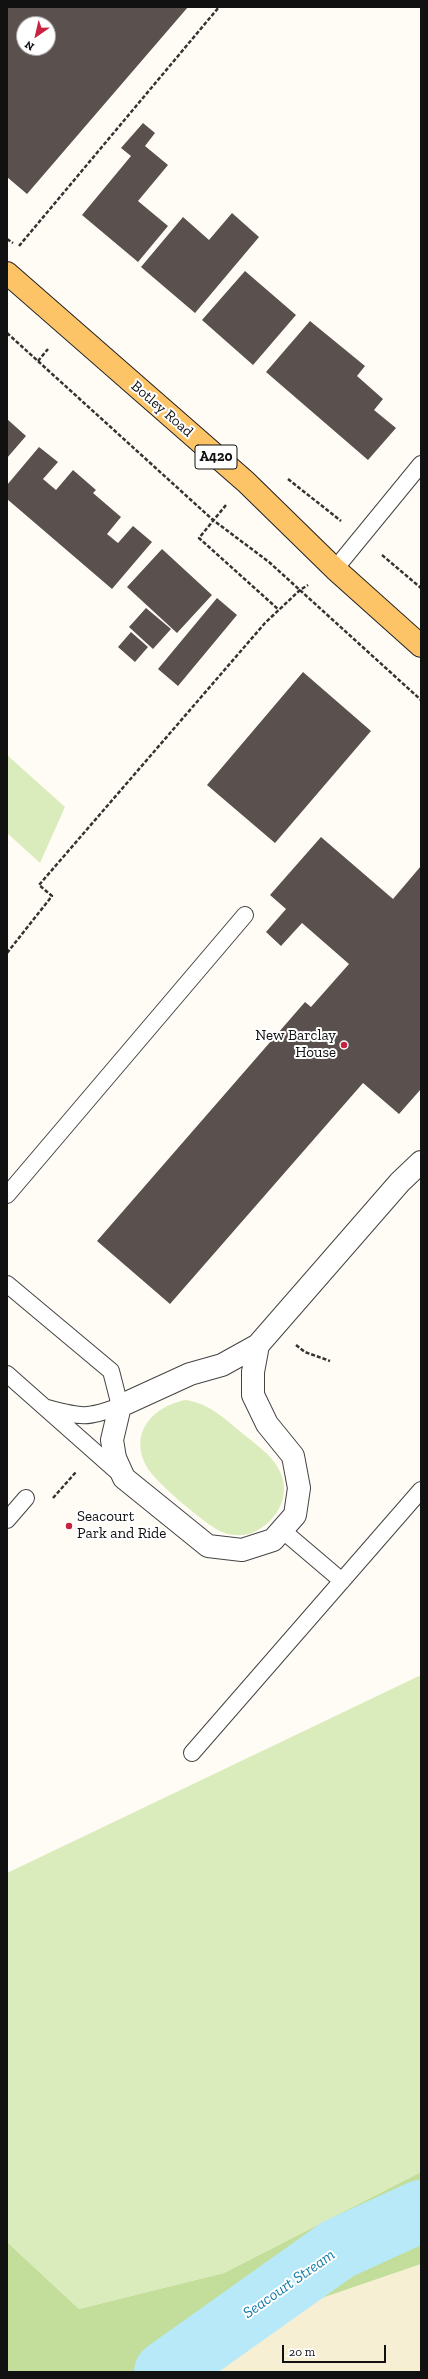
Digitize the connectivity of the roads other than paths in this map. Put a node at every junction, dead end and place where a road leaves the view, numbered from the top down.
1 (7, 273) edge
2 (421, 464) edge
3 (335, 569) junction
4 (421, 646) edge
5 (245, 915) dead end
6 (421, 1162) edge
7 (9, 1192) edge
8 (7, 1284) edge
9 (258, 1345) junction
10 (7, 1374) edge
11 (120, 1406) junction
12 (47, 1408) junction
13 (124, 1478) junction
14 (421, 1490) edge
15 (26, 1498) dead end
16 (7, 1520) edge
17 (282, 1530) junction
18 (342, 1581) junction
19 (192, 1753) dead end

1 - 3 main road, Botley Road / A420
2 - 3 lane
3 - 4 main road, Botley Road / A420
5 - 7 lane
6 - 9 street
8 - 11 lane
9 - 11 street
9 - 17 street
10 - 12 lane
11 - 12 lane
11 - 13 street
12 - 13 lane
13 - 17 street
14 - 18 lane
15 - 16 lane
17 - 18 lane
18 - 19 lane

